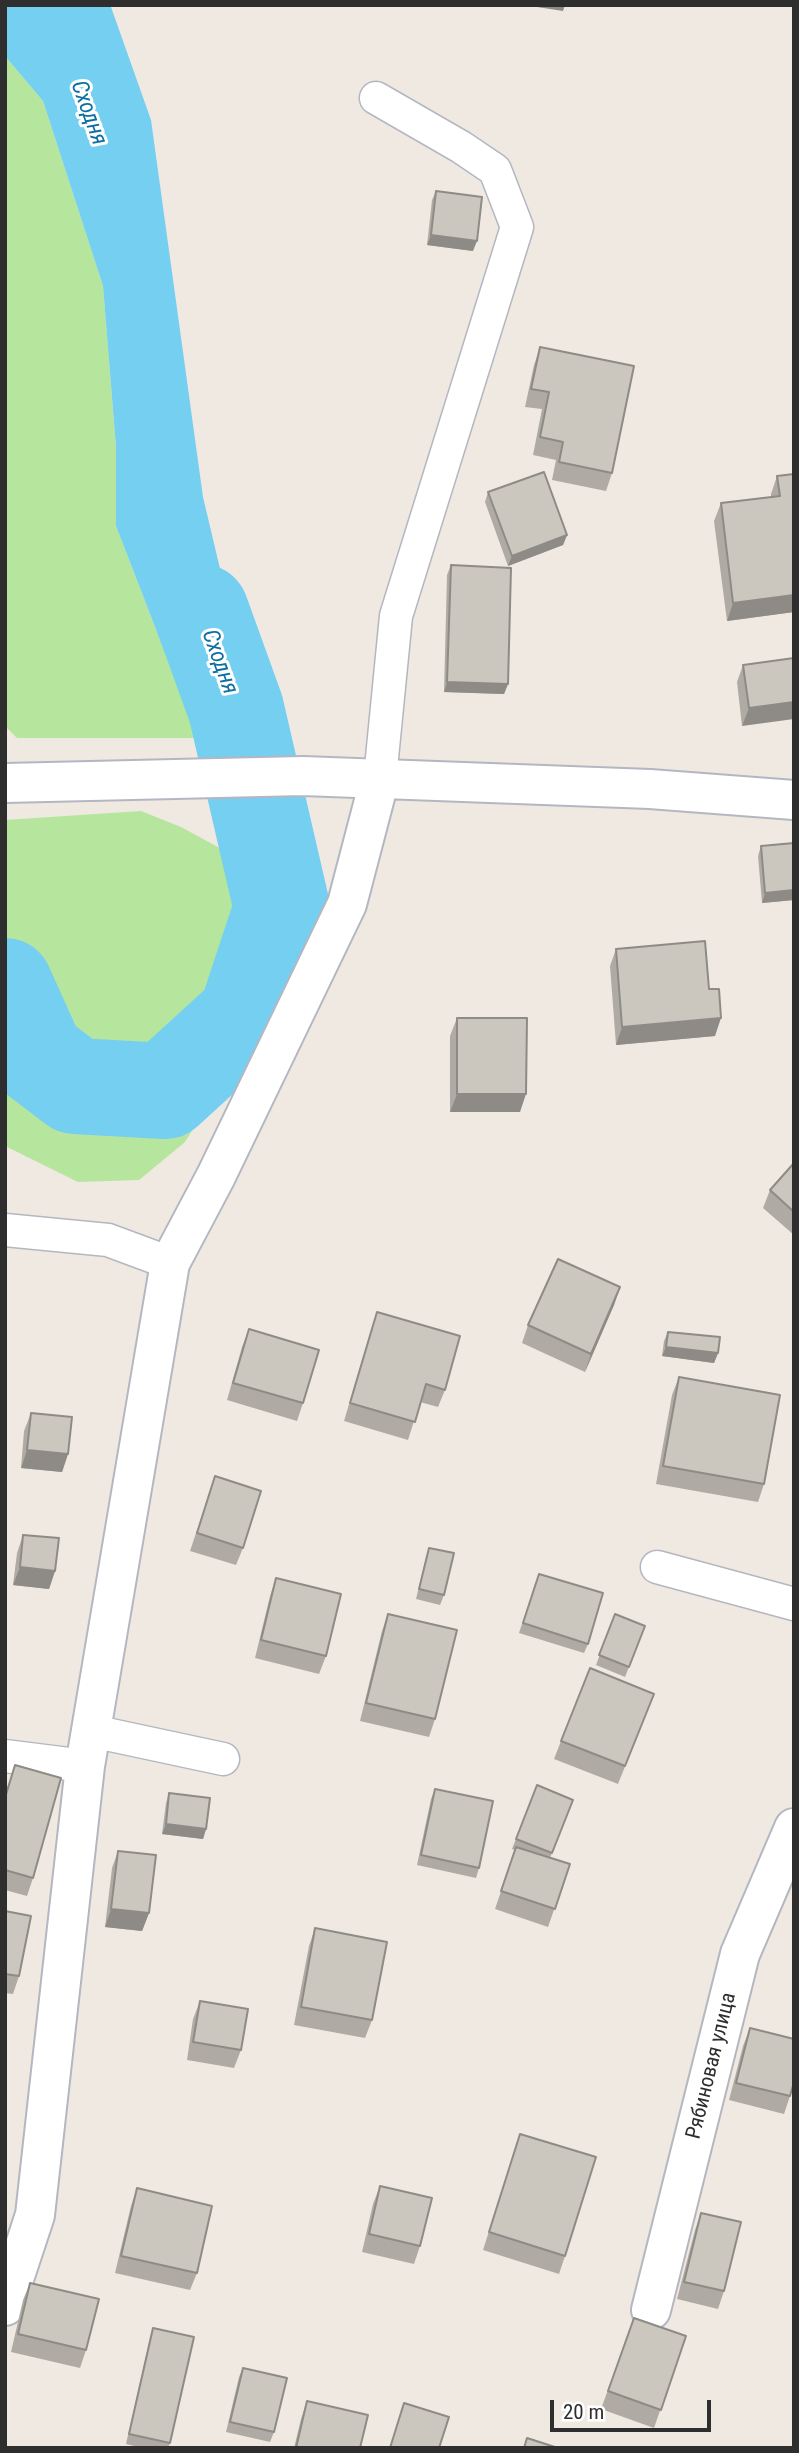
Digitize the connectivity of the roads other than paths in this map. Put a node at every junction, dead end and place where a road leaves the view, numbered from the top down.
1 (376, 98) dead end
2 (380, 778) junction
3 (5, 783) edge
4 (794, 800) edge
5 (5, 1230) edge
6 (170, 1263) junction
7 (657, 1567) dead end
8 (794, 1604) edge
9 (88, 1749) junction
10 (5, 1756) edge
11 (223, 1759) dead end
12 (794, 1828) edge
13 (5, 2305) edge
14 (651, 2310) dead end

1 - 2 lane
2 - 3 street
2 - 4 street
2 - 6 street
5 - 6 lane
6 - 9 street
7 - 8 lane
9 - 10 lane
9 - 11 lane
9 - 13 street
12 - 14 street, Рябиновая улица

